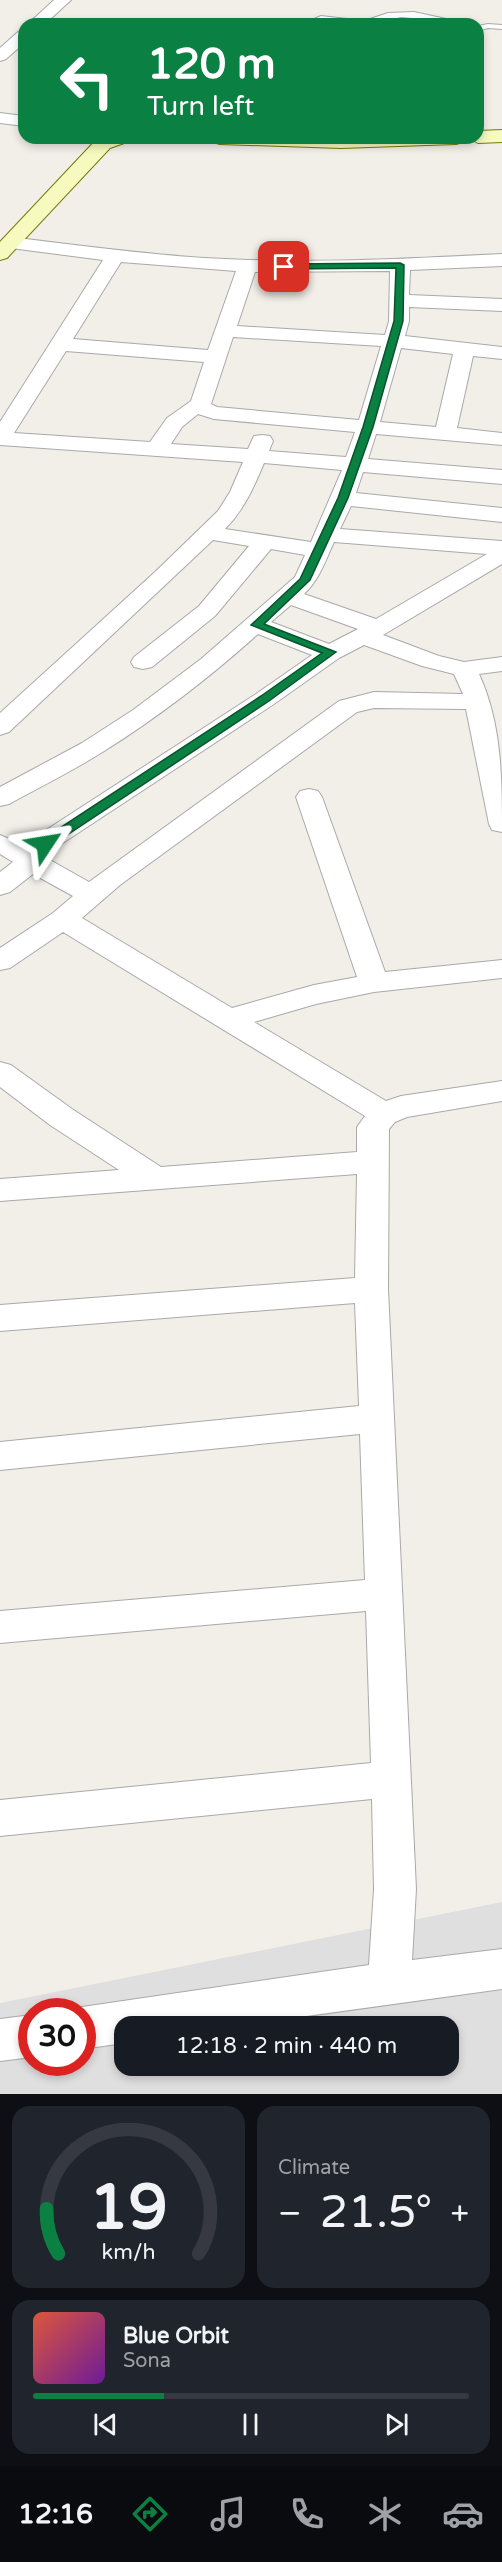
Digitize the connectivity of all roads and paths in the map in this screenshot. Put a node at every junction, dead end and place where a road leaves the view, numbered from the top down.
1 (63, 0) edge
2 (43, 18) edge
3 (381, 18) edge
4 (433, 18) edge
5 (502, 27) edge
6 (484, 28) edge
7 (18, 40) edge
8 (0, 56) edge
9 (0, 118) edge
10 (18, 120) edge
11 (502, 136) edge
12 (484, 137) edge
13 (103, 144) edge
14 (5, 248) edge
15 (116, 255) junction
16 (502, 260) edge
17 (400, 265) junction
18 (247, 266) junction
19 (401, 301) junction
20 (502, 305) edge
21 (226, 331) junction
22 (391, 341) junction
23 (61, 344) junction
24 (464, 349) junction
25 (502, 353) edge
26 (217, 357) junction
27 (200, 404) junction
28 (271, 418) junction
29 (368, 427) junction
30 (445, 434) junction
31 (0, 439) edge
32 (502, 439) edge
33 (157, 450) junction
34 (256, 456) junction
35 (356, 464) junction
36 (502, 477) edge
37 (343, 498) junction
38 (502, 515) edge
39 (209, 533) junction
40 (265, 542) junction
41 (324, 542) junction
42 (502, 548) edge
43 (502, 555) edge
44 (288, 597) junction
45 (415, 604) junction
46 (256, 625) junction
47 (370, 632) junction
48 (330, 652) junction
49 (410, 652) junction
50 (143, 662) dead end
51 (502, 664) edge
52 (464, 669) junction
53 (477, 702) junction
54 (0, 727) edge
55 (309, 797) dead end
56 (0, 798) edge
57 (502, 824) edge
58 (0, 843) edge
59 (29, 858) junction
60 (0, 886) edge
61 (91, 895) junction
62 (63, 919) junction
63 (0, 961) edge
64 (502, 969) edge
65 (374, 983) junction
66 (226, 1020) junction
67 (0, 1072) edge
68 (502, 1091) edge
69 (384, 1113) junction
70 (373, 1162) junction
71 (155, 1178) junction
72 (0, 1190) edge
73 (371, 1289) junction
74 (0, 1318) edge
75 (377, 1418) junction
76 (0, 1456) edge
77 (383, 1594) junction
78 (0, 1627) edge
79 (392, 1779) junction
80 (0, 1818) edge
81 (502, 1969) edge
82 (388, 1983) junction
83 (96, 2026) edge
84 (18, 2038) edge
85 (0, 2040) edge

1 - 2 street
3 - 4 lane
5 - 6 lane
7 - 8 street
9 - 10 street
11 - 12 street
13 - 14 street
14 - 15 street
15 - 18 street
15 - 23 street
16 - 17 street
17 - 18 street
17 - 19 street
18 - 21 street
19 - 20 street
19 - 22 street
21 - 22 street
21 - 26 street
22 - 24 street
22 - 29 street
23 - 26 street
23 - 31 street
24 - 25 street
24 - 30 street
26 - 27 street
27 - 28 street
27 - 33 street
28 - 29 street
28 - 34 street
29 - 30 street
29 - 35 street
30 - 32 street
31 - 33 street
33 - 34 street
34 - 35 street
34 - 39 street
35 - 36 street
35 - 37 street
37 - 38 street
37 - 41 street
39 - 40 street
39 - 54 street
40 - 41 street
40 - 50 street
41 - 42 street
41 - 44 street
43 - 45 street
44 - 46 street
44 - 47 street
45 - 47 street
45 - 49 street
46 - 48 street
46 - 56 street
47 - 48 street
47 - 49 street
48 - 59 street
49 - 52 street
51 - 52 street
52 - 53 street
53 - 57 street
53 - 61 street
55 - 65 street
58 - 59 street
59 - 60 street
59 - 61 street
61 - 62 street
62 - 63 street
62 - 66 street
64 - 65 street
65 - 66 street
66 - 69 street
67 - 71 street
68 - 69 street
69 - 70 street
70 - 71 street
70 - 73 street
71 - 72 street
73 - 74 street
73 - 75 street
75 - 76 street
75 - 77 street
77 - 78 street
77 - 79 street
79 - 80 street
79 - 82 street
81 - 82 street
82 - 83 street
84 - 85 street

